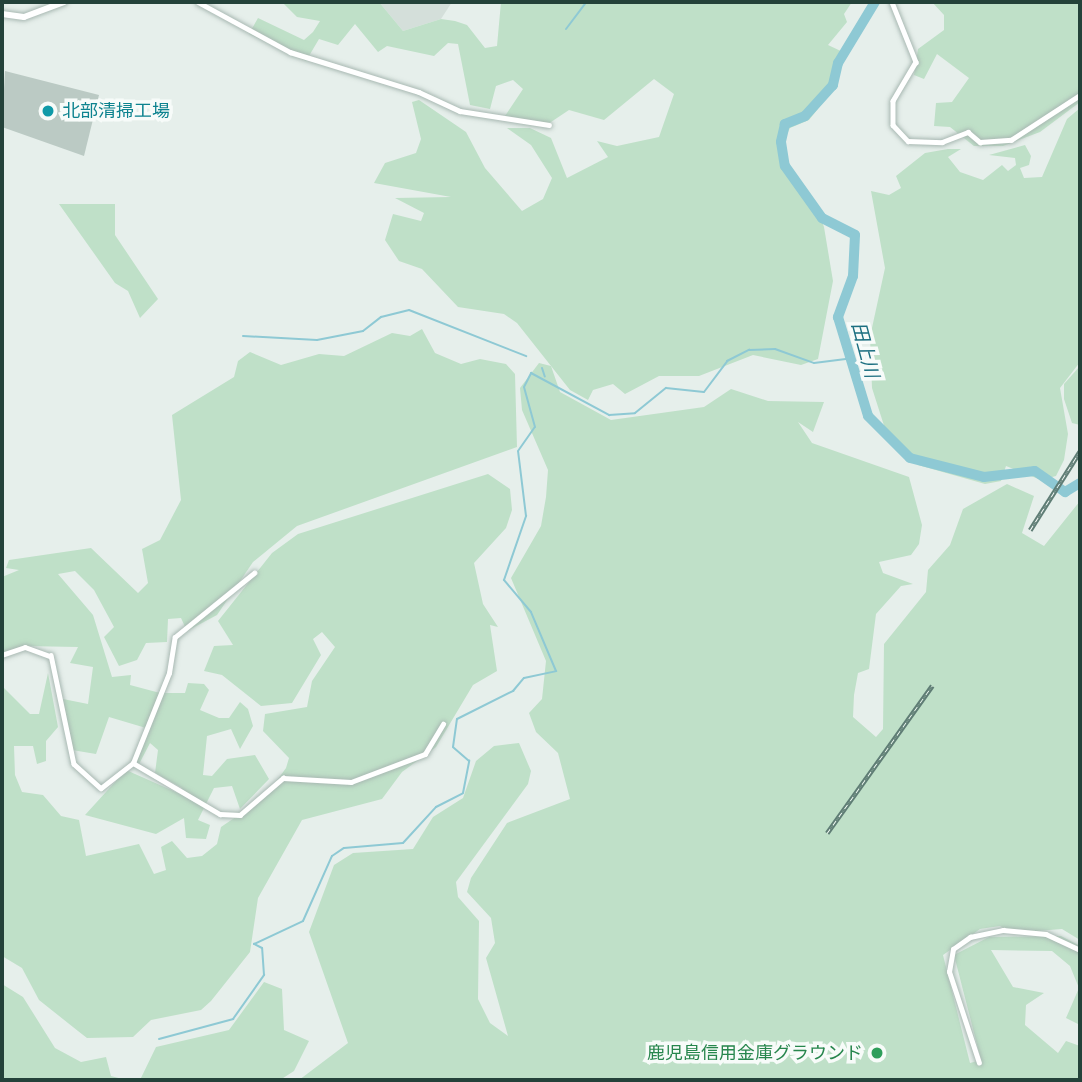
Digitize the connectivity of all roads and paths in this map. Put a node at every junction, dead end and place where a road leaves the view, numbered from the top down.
1 (64, 2) edge
2 (198, 2) edge
3 (892, 2) edge
4 (2, 14) edge
5 (1080, 94) edge
6 (549, 125) dead end
7 (254, 573) dead end
8 (2, 655) edge
9 (443, 724) dead end
10 (133, 763) junction
11 (1080, 950) edge
12 (979, 1063) dead end

1 - 4 street
2 - 6 street
3 - 5 street
7 - 10 street
8 - 10 street
9 - 10 street
11 - 12 street

